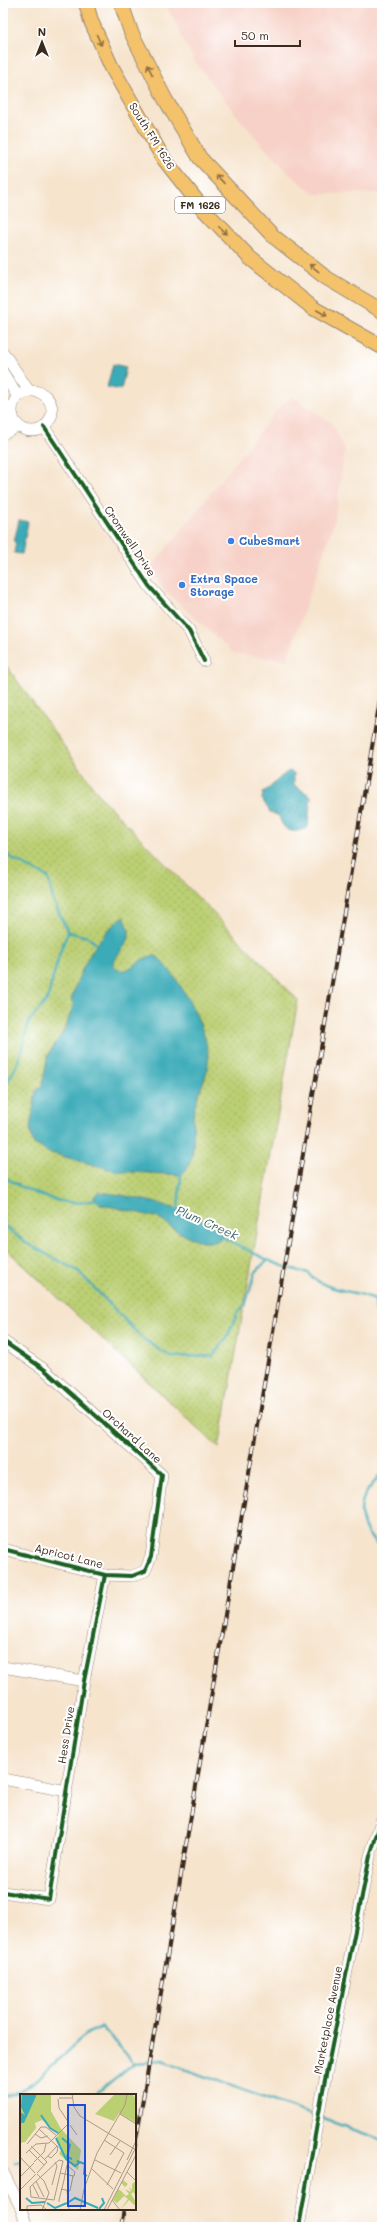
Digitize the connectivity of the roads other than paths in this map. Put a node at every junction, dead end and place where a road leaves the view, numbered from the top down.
1 (86, 3) edge
2 (121, 3) edge
3 (382, 311) edge
4 (382, 347) edge
5 (3, 352) edge
6 (3, 372) edge
7 (29, 392) junction
8 (18, 397) junction
9 (16, 421) junction
10 (3, 423) edge
11 (44, 427) junction
12 (3, 434) edge
13 (204, 661) dead end
14 (3, 1341) edge
15 (3, 1549) edge
16 (105, 1575) junction
17 (132, 1576) joint
18 (3, 1667) edge
19 (84, 1681) junction
20 (3, 1779) edge
21 (67, 1790) junction
22 (382, 1818) edge
23 (3, 1892) edge
24 (3, 2172) edge
25 (20, 2206) edge
26 (22, 2210) edge
27 (27, 2227) edge
28 (299, 2227) edge

1 -> 4 main road, South FM 1626 / FM 1626
3 -> 2 main road, FM 1626
5 - 7 street
6 - 8 street
7 - 8 street
7 - 11 street
8 - 9 street
9 - 10 street
9 - 11 street
9 - 12 street
11 - 13 street, Cromwell Drive
14 - 17 street, Orchard Lane
15 - 16 street, Apricot Lane
16 - 17 street, Apricot Lane
16 - 19 street, Hess Drive
18 - 19 street
19 - 21 street, Hess Drive
20 - 21 street
21 - 23 street, Hess Drive
22 - 28 street, Marketplace Avenue
24 - 25 street
26 - 27 street

